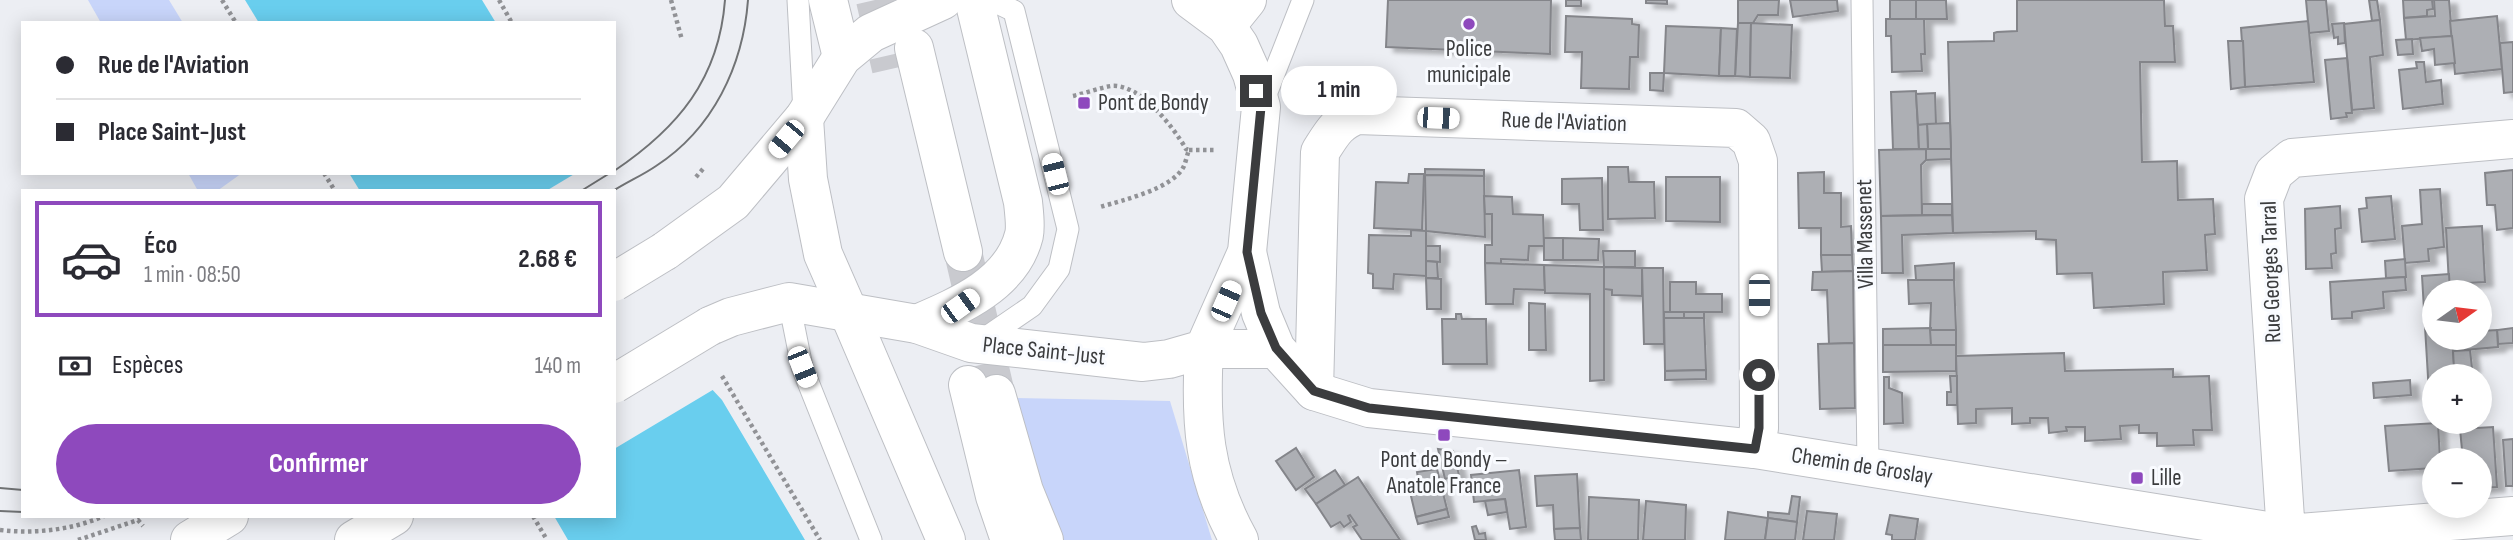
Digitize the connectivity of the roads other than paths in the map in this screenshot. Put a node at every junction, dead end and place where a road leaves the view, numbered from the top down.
1 (798, 0) edge
2 (828, 0) edge
3 (943, 0) edge
4 (974, 0) edge
5 (991, 0) edge
6 (1191, 0) edge
7 (1303, 0) edge
8 (1862, 0) edge
9 (1236, 13) edge
10 (842, 57) junction
11 (902, 59) tunnel mouth
12 (1261, 107) junction
13 (804, 118) junction
14 (2513, 139) edge
15 (1247, 252) junction
16 (951, 257) tunnel mouth
17 (616, 281) edge
18 (789, 302) junction
19 (848, 311) junction
20 (917, 324) junction
21 (976, 344) junction
22 (1276, 348) junction
23 (1204, 349) junction
24 (616, 383) edge
25 (1314, 391) junction
26 (1755, 449) junction
27 (1868, 467) junction
28 (2513, 516) edge
29 (226, 518) edge
30 (391, 518) edge
31 (2292, 537) edge
32 (190, 540) edge
33 (354, 540) edge
34 (871, 540) edge
35 (946, 540) edge
36 (1010, 540) edge
37 (1044, 540) edge
38 (1239, 540) edge

1 - 13 lane
2 - 10 main road
3 - 10 main road
4 - 20 main road
5 - 21 lane
6 - 9 main road
7 - 12 lane
8 - 27 lane, Villa Massenet
9 - 12 main road
10 - 13 main road
11 - 16 main road
12 - 15 main road
13 - 17 main road, bridge
13 - 19 main road
14 - 31 main road, Rue Georges Tarral
15 - 22 main road
15 - 23 main road
18 - 19 main road, Place Saint-Just
18 - 24 main road, bridge
18 - 34 lane
19 - 20 main road, Place Saint-Just
19 - 35 main road
20 - 21 main road, Place Saint-Just
21 - 23 main road, Place Saint-Just
22 - 23 main road
22 - 25 main road
23 - 38 main road
25 - 26 main road, Chemin de Groslay
25 - 26 main road, Rue de l'Aviation
26 - 27 main road, Chemin de Groslay
27 - 31 main road, Chemin de Groslay
28 - 31 main road, Chemin de Groslay
29 - 32 main road
30 - 33 main road
36 - 37 main road

